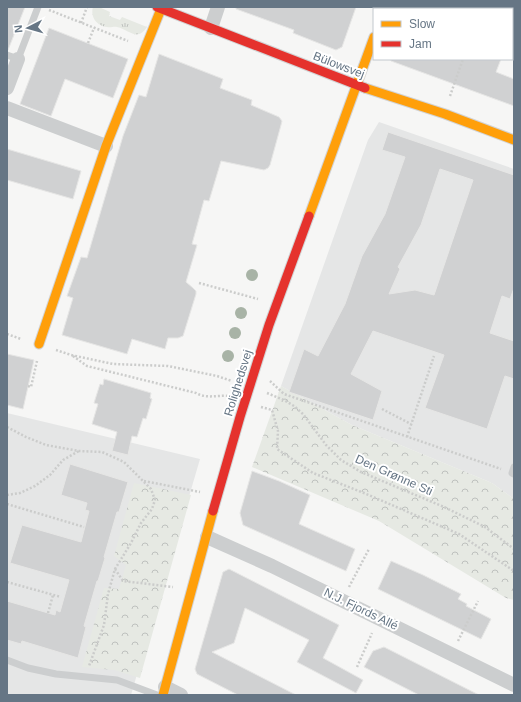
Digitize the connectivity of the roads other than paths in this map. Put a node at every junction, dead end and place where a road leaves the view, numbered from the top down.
1 (38, 7) edge
2 (218, 7) edge
3 (159, 8) edge
4 (211, 28) junction
5 (373, 40) edge
6 (12, 57) edge
7 (357, 85) junction
8 (7, 88) edge
9 (7, 108) edge
10 (514, 140) edge
11 (106, 146) junction
12 (39, 344) road end
13 (207, 537) junction
14 (7, 660) edge
15 (514, 685) edge
16 (161, 692) edge
17 (181, 695) edge

1 - 6 lane
2 - 4 street
3 - 4 street, Bülowsvej
3 - 11 street
4 - 7 street, Bülowsvej
5 - 7 street, Rolighedsvej
6 - 8 street
7 - 10 street, Bülowsvej
7 - 13 street, Rolighedsvej
9 - 11 street
11 - 12 street
13 - 15 street, N.J. Fjords Allé
13 - 16 street, Rolighedsvej
14 - 16 lane
16 - 17 street

